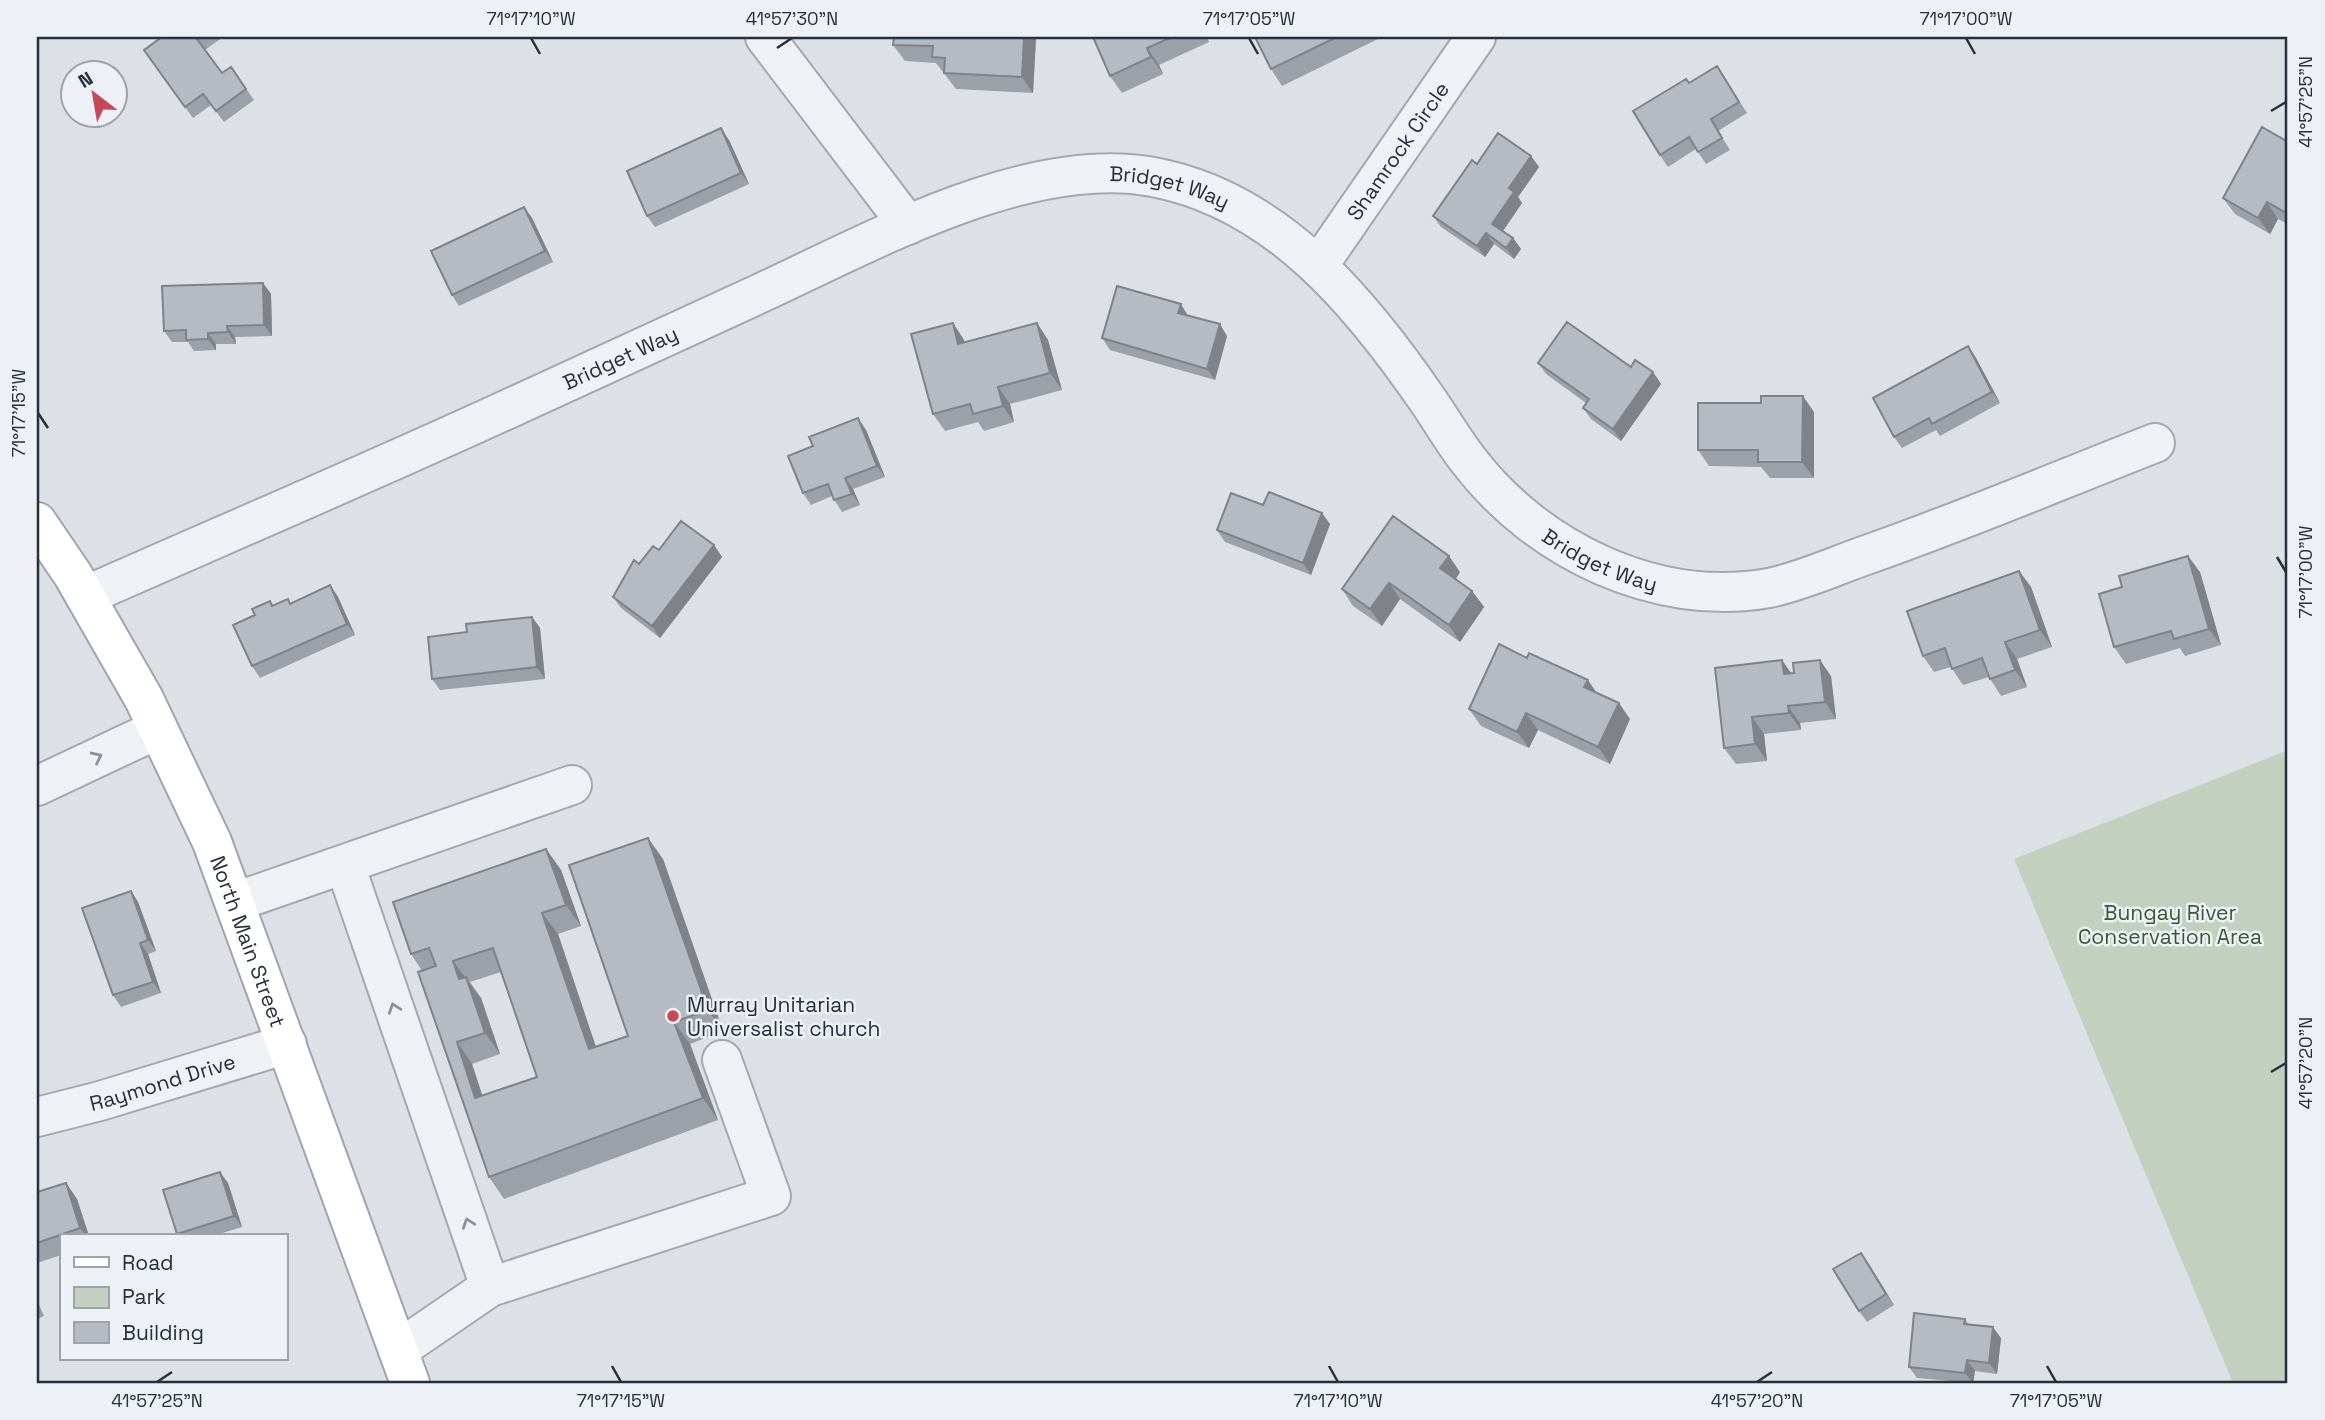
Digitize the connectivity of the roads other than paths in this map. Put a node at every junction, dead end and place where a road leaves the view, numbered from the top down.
1 (765, 37) edge
2 (1476, 37) edge
3 (908, 225) junction
4 (1318, 266) junction
5 (2155, 443) dead end
6 (37, 522) edge
7 (85, 596) junction
8 (158, 729) junction
9 (572, 785) dead end
10 (37, 786) edge
11 (345, 864) junction
12 (235, 902) junction
13 (286, 1044) junction
14 (722, 1060) dead end
15 (37, 1117) edge
16 (490, 1287) junction
17 (404, 1366) edge

1 - 3 street
2 - 4 street, Shamrock Circle
3 - 4 street, Bridget Way
3 - 7 street, Bridget Way
4 - 5 street, Bridget Way
6 - 7 main road, North Main Street
7 - 8 main road, North Main Street
10 -> 8 street
8 - 12 main road, North Main Street
9 - 11 street
11 - 12 street
16 -> 11 street
12 - 13 main road, North Main Street
13 - 15 street, Raymond Drive
13 - 17 main road, North Main Street
14 - 16 street
16 - 17 street

